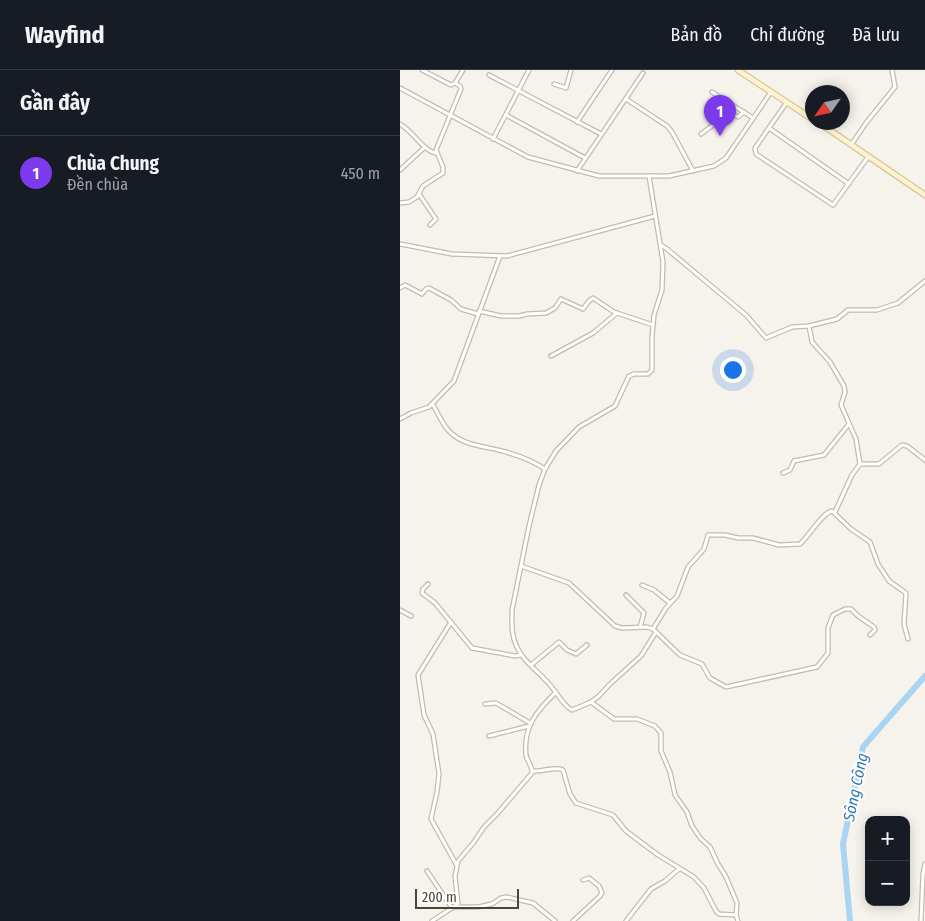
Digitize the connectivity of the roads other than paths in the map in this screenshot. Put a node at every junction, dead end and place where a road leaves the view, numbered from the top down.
1 (422, 70) edge
2 (463, 70) edge
3 (529, 70) edge
4 (571, 70) edge
5 (612, 70) edge
6 (738, 70) edge
7 (892, 70) edge
8 (643, 74) dead end
9 (489, 75) dead end
10 (455, 83) junction
11 (554, 84) dead end
12 (400, 88) edge
13 (519, 91) junction
14 (712, 92) dead end
15 (774, 92) junction
16 (626, 99) junction
17 (785, 100) junction
18 (744, 112) junction
19 (805, 114) edge
20 (506, 115) junction
21 (753, 118) junction
22 (449, 119) junction
23 (578, 122) junction
24 (400, 124) edge
25 (769, 128) junction
26 (829, 130) edge
27 (601, 134) junction
28 (701, 134) dead end
29 (493, 139) junction
30 (850, 145) junction
31 (425, 147) junction
32 (436, 153) junction
33 (868, 157) junction
34 (586, 158) junction
35 (400, 170) edge
36 (577, 171) junction
37 (693, 171) junction
38 (649, 176) junction
39 (849, 184) junction
40 (419, 193) junction
41 (925, 196) edge
42 (400, 203) edge
43 (656, 216) junction
44 (430, 226) dead end
45 (400, 244) edge
46 (661, 246) junction
47 (500, 256) junction
48 (925, 282) edge
49 (400, 288) edge
50 (479, 313) junction
51 (617, 313) junction
52 (653, 325) junction
53 (809, 326) junction
54 (552, 356) dead end
55 (433, 405) junction
56 (400, 419) edge
57 (848, 424) junction
58 (925, 460) edge
59 (860, 464) junction
60 (545, 468) junction
61 (783, 473) dead end
62 (835, 512) junction
63 (521, 566) junction
64 (428, 584) dead end
65 (642, 585) dead end
66 (626, 595) dead end
67 (670, 604) junction
68 (400, 610) edge
69 (411, 616) dead end
70 (451, 622) junction
71 (640, 627) junction
72 (655, 630) junction
73 (870, 635) dead end
74 (908, 639) dead end
75 (587, 645) dead end
76 (522, 655) junction
77 (531, 665) junction
78 (556, 692) junction
79 (591, 702) junction
80 (485, 704) dead end
81 (530, 725) junction
82 (489, 736) dead end
83 (533, 771) junction
84 (456, 864) junction
85 (925, 864) edge
86 (679, 869) junction
87 (427, 871) dead end
88 (583, 880) dead end
89 (924, 892) edge
90 (453, 908) junction
91 (736, 915) junction
92 (432, 921) edge
93 (555, 921) edge
94 (573, 921) edge
95 (626, 921) edge
96 (738, 921) edge
97 (921, 921) edge

1 - 10 street
2 - 10 street
3 - 13 street
4 - 11 street
5 - 23 street
6 - 15 street
7 - 30 street
8 - 16 street
9 - 13 street
10 - 22 street
12 - 22 street
13 - 20 street
13 - 23 street
14 - 18 street
15 - 17 street
15 - 21 street
16 - 27 street
16 - 37 street
17 - 19 street
17 - 25 street
18 - 21 street
18 - 28 street
20 - 29 street
20 - 34 street
21 - 37 street
22 - 29 street
22 - 32 street
23 - 27 street
24 - 31 street
25 - 39 street
25 - 39 street
26 - 30 street
27 - 34 street
29 - 36 street
30 - 33 street
31 - 32 street
31 - 35 street
32 - 40 street
33 - 39 street
33 - 41 street
34 - 36 street
36 - 38 street
37 - 38 street
38 - 43 street
40 - 42 street
40 - 44 street
43 - 46 street
43 - 47 street
45 - 47 street
46 - 52 street
46 - 53 street
47 - 50 street
48 - 53 street
49 - 50 street
50 - 51 street
50 - 55 street
51 - 52 street
51 - 54 street
52 - 60 street
53 - 57 street
55 - 56 street
55 - 60 street
57 - 59 street
57 - 61 street
58 - 59 street
59 - 62 street
60 - 63 street
62 - 67 street
62 - 74 street
63 - 71 street
63 - 76 street
64 - 70 street
65 - 67 street
66 - 71 street
67 - 72 street
68 - 69 street
70 - 76 street
70 - 84 street
71 - 72 street
72 - 73 street
72 - 79 street
75 - 77 street
76 - 77 street
77 - 78 street
78 - 79 street
78 - 81 street
79 - 91 street
80 - 81 street
81 - 82 street
81 - 83 street
83 - 84 street
83 - 86 street
84 - 90 street
85 - 89 street
86 - 91 street
86 - 95 street
87 - 90 street
88 - 94 street
89 - 97 street
90 - 92 street
90 - 93 street
91 - 96 street

